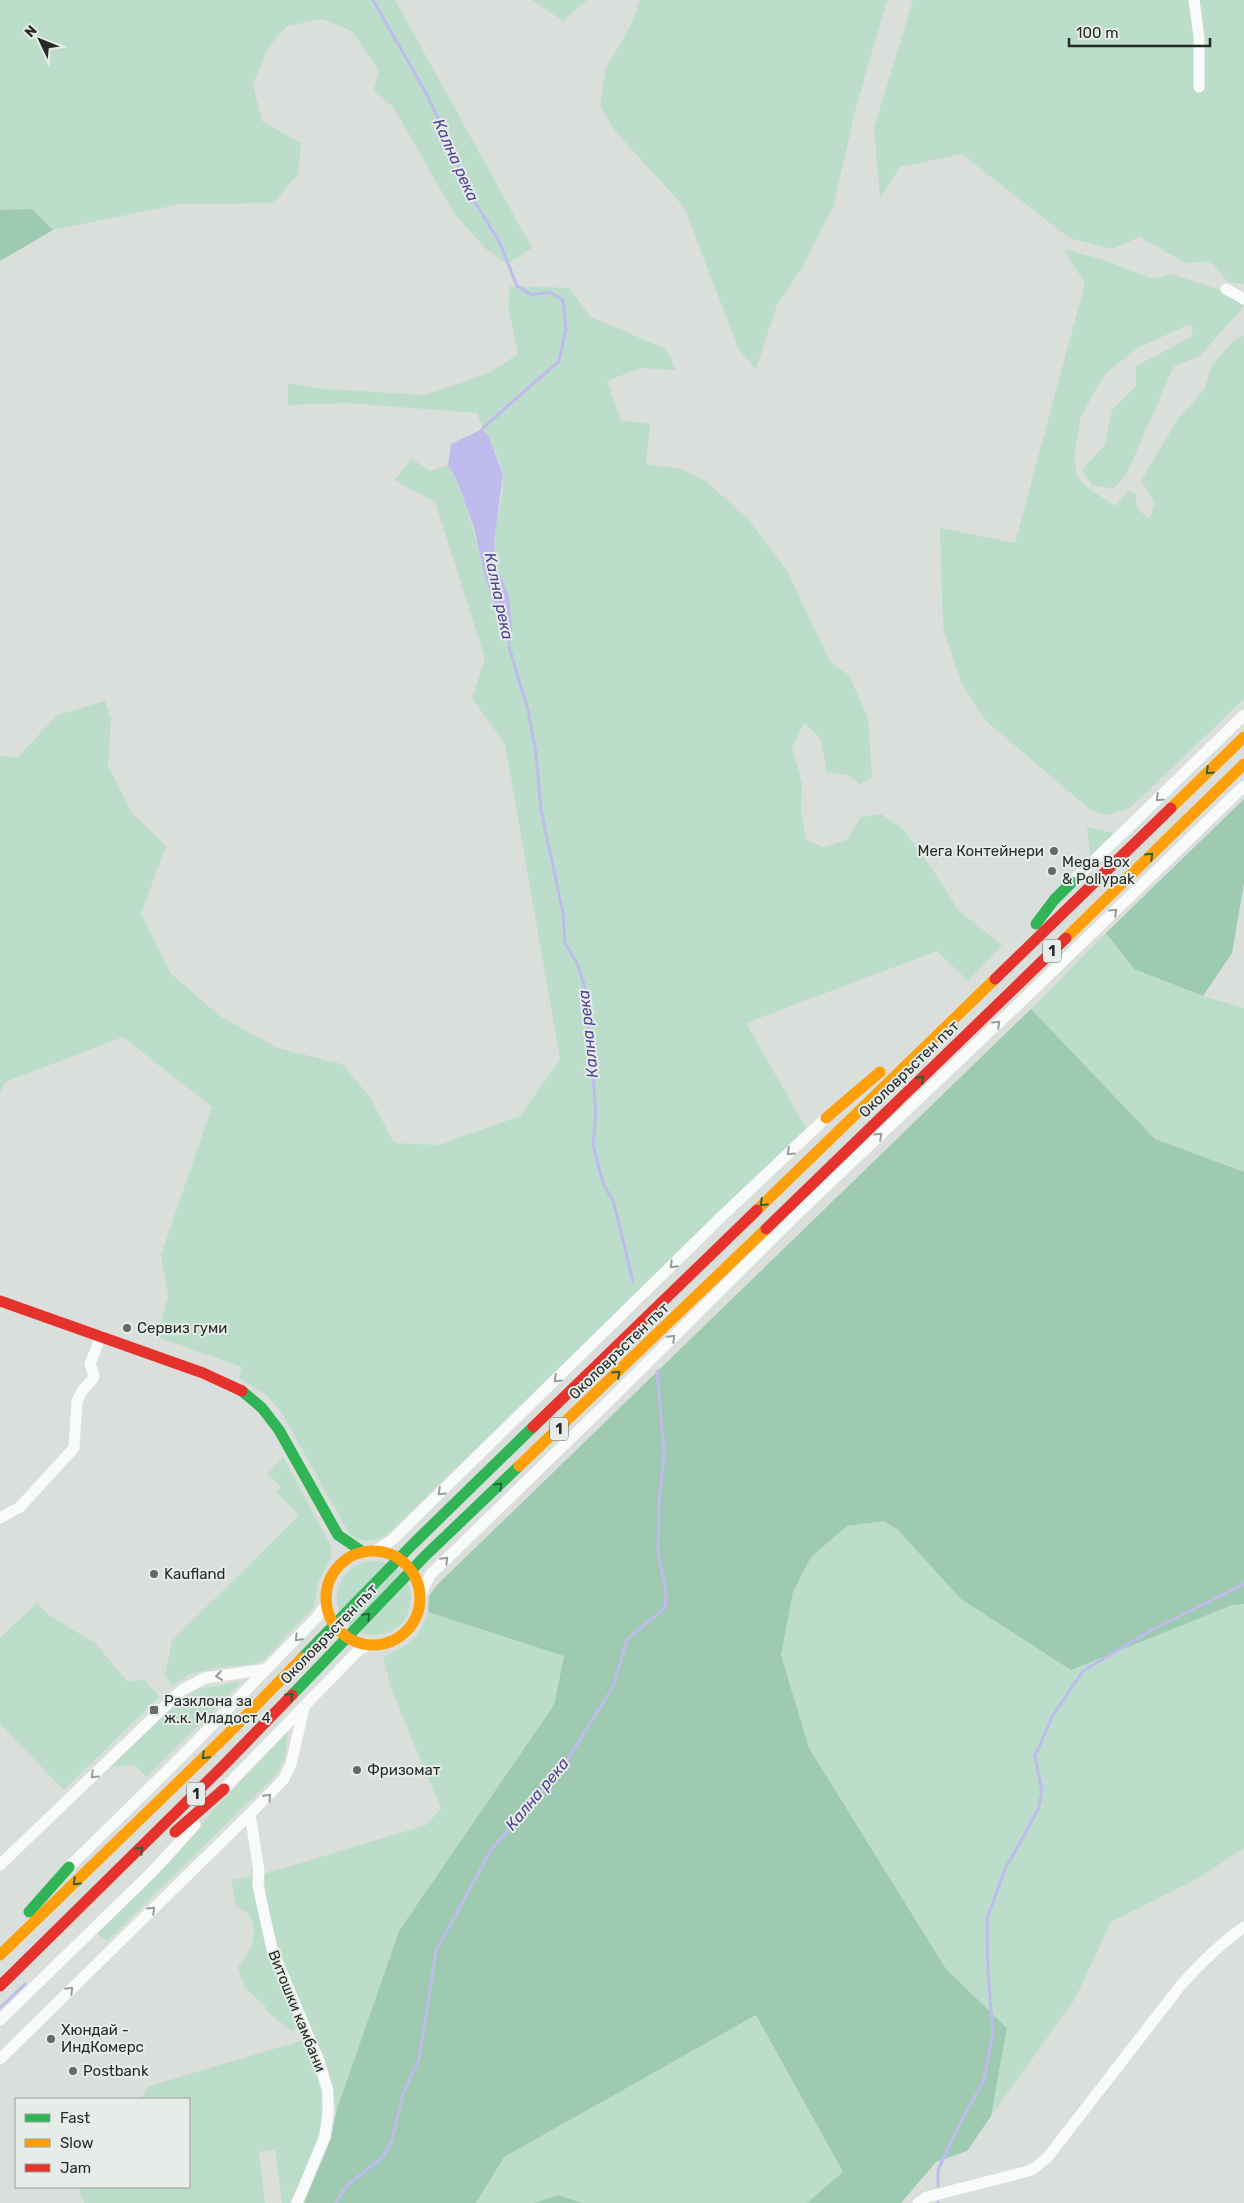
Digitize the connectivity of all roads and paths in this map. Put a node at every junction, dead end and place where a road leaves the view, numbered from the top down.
1 (1194, 0) edge
2 (1199, 87) dead end
3 (1226, 289) dead end
4 (1244, 300) edge
5 (1244, 715) edge
6 (1244, 737) edge
7 (1244, 764) edge
8 (1244, 786) edge
9 (1072, 882) joint
10 (1004, 968) junction
11 (949, 1023) junction
12 (826, 1118) joint
13 (861, 1138) junction
14 (831, 1182) junction
15 (777, 1234) junction
16 (736, 1259) junction
17 (0, 1301) edge
18 (101, 1336) junction
19 (0, 1518) edge
20 (338, 1535) junction
21 (369, 1551) junction
22 (339, 1566) junction
23 (420, 1600) junction
24 (326, 1604) junction
25 (368, 1645) junction
26 (267, 1669) junction
27 (306, 1704) junction
28 (224, 1789) junction
29 (250, 1814) junction
30 (155, 1851) dead end
31 (141, 1864) dead end
32 (0, 1865) edge
33 (69, 1867) joint
34 (1244, 1927) edge
35 (55, 1932) junction
36 (0, 1948) edge
37 (0, 1955) edge
38 (0, 1986) edge
39 (0, 2020) edge
40 (0, 2059) edge
41 (952, 2197) edge
42 (297, 2203) edge
43 (918, 2203) edge

1 - 2 street
3 - 4 street
5 -> 9 street
6 -> 10 main road, Околовръстен път / 1
13 -> 7 main road, Околовръстен път / 1
14 -> 8 street, Околовръстен път
9 - 10 main road
10 - 11 main road, Околовръстен път / 1
11 - 12 main road
11 -> 37 main road, Околовръстен път / 1
12 -> 21 street
13 - 14 main road
13 - 16 main road, Околовръстен път / 1
14 - 15 street, Околовръстен път
15 - 16 main road
23 -> 15 street, Околовръстен път
35 -> 16 main road, Околовръстен път / 1
17 - 18 main road
18 - 19 street
18 - 20 main road
20 - 21 main road
20 - 22 main road
21 - 22 main road
21 - 23 main road
22 - 24 main road
23 - 25 main road
24 - 25 main road
24 -> 26 street
25 - 27 street
26 -> 32 street
26 - 33 street
27 - 28 street
29 -> 27 street
28 - 30 main road
28 - 39 street
40 -> 29 street
29 - 42 street, Витошки камбани
31 - 35 main road
33 - 36 main road
34 - 41 street
35 - 38 main road, Околовръстен път / 1
41 - 43 street

